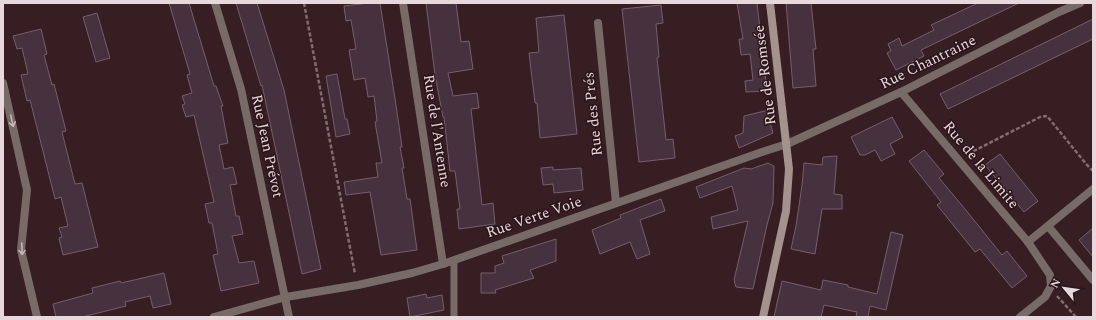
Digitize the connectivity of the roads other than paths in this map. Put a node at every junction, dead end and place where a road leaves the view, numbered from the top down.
1 (215, 3) edge
2 (403, 3) edge
3 (770, 3) edge
4 (1080, 3) edge
5 (598, 23) dead end
6 (3, 83) edge
7 (901, 92) junction
8 (787, 144) junction
9 (1093, 189) edge
10 (616, 203) junction
11 (1048, 226) junction
12 (1028, 242) junction
13 (454, 260) junction
14 (443, 264) junction
15 (1093, 280) edge
16 (286, 297) junction
17 (37, 317) edge
18 (214, 317) edge
19 (289, 317) edge
20 (454, 317) edge
21 (763, 317) edge
22 (1020, 317) edge

1 - 16 street, Rue Jean Prévot
2 - 14 street, Rue de l'Antenne
3 - 8 main road, Rue de Romsée
4 - 7 street, Rue Chantraine
5 - 10 street, Rue des Prés
6 -> 17 street
7 - 8 street, Rue Chantraine
7 - 12 street, Rue de la Limite
8 - 10 street, Rue Verte Voie
8 - 21 main road, Rue de Romsée
9 - 11 street
10 - 13 street, Rue Verte Voie
11 - 12 street
11 - 15 street
12 - 22 street, Rue de la Limite
13 - 14 street, Rue Verte Voie
13 - 20 lane
14 - 16 street, Rue Verte Voie
16 - 18 street, Rue Verte Voie
16 - 19 street, Rue Jean Prévot

